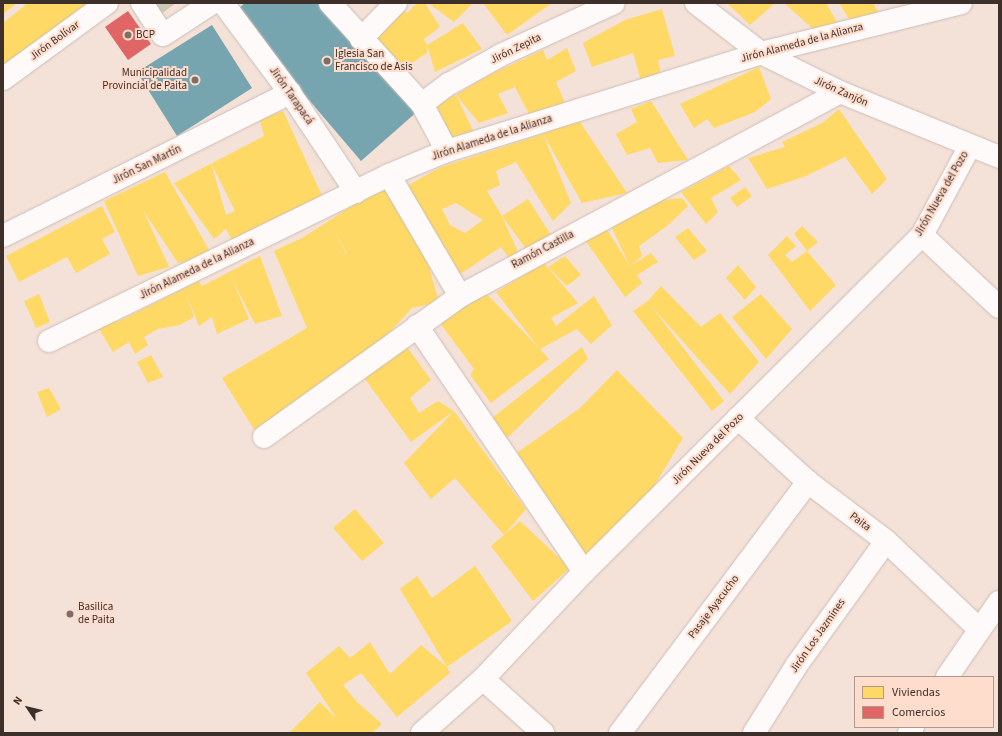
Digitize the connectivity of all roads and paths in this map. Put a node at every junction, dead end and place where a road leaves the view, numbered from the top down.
1 (107, 3) edge
2 (142, 3) edge
3 (212, 3) edge
4 (223, 3) edge
5 (330, 3) edge
6 (396, 3) edge
7 (614, 3) edge
8 (696, 3) edge
9 (961, 3) edge
10 (361, 39) junction
11 (761, 53) junction
12 (3, 79) edge
13 (840, 92) junction
14 (290, 94) junction
15 (422, 104) junction
16 (970, 146) junction
17 (447, 151) junction
18 (999, 157) edge
19 (388, 175) junction
20 (356, 192) junction
21 (922, 235) junction
22 (3, 236) edge
23 (460, 296) junction
24 (999, 307) edge
25 (417, 326) junction
26 (50, 341) dead end
27 (738, 418) junction
28 (264, 437) dead end
29 (808, 482) junction
30 (886, 541) junction
31 (584, 572) junction
32 (999, 602) edge
33 (979, 629) junction
34 (948, 676) edge
35 (483, 679) junction
36 (422, 733) edge
37 (543, 733) edge
38 (620, 733) edge
39 (754, 733) edge

1 - 12 street, Jirón Bolívar
2 - 3 street
4 - 14 street, Jirón Tarapacá
5 - 10 street
6 - 10 street
7 - 15 street, Jirón Zepita
8 - 11 street, Jirón Zanjón
9 - 11 street, Jirón Alameda de la Alianza
10 - 15 street
11 - 13 street, Jirón Zanjón
11 - 17 street, Jirón Alameda de la Alianza
13 - 16 street, Jirón Zanjón
13 - 23 street, Ramón Castilla
14 - 20 street, Jirón Tarapacá
14 - 22 street, Jirón San Martín
15 - 17 street
16 - 18 street, Jirón Zanjón
16 - 21 street, Jirón Nueva del Pozo
17 - 19 street, Jirón Alameda de la Alianza
19 - 20 street, Jirón Alameda de la Alianza
19 - 23 street
20 - 26 street, Jirón Alameda de la Alianza
21 - 24 street
21 - 27 street, Jirón Nueva del Pozo
23 - 25 street, Ramón Castilla
25 - 28 street, Ramón Castilla
25 - 31 street
27 - 29 street, Paita
27 - 31 street, Jirón Nueva del Pozo
29 - 30 street, Paita
29 - 38 street, Pasaje Ayacucho
30 - 33 street, Paita
30 - 39 street, Jirón Los Jazmines
31 - 35 street, Jirón Nueva del Pozo
32 - 33 street
33 - 34 street
35 - 36 street, Jirón Nueva del Pozo
35 - 37 street

